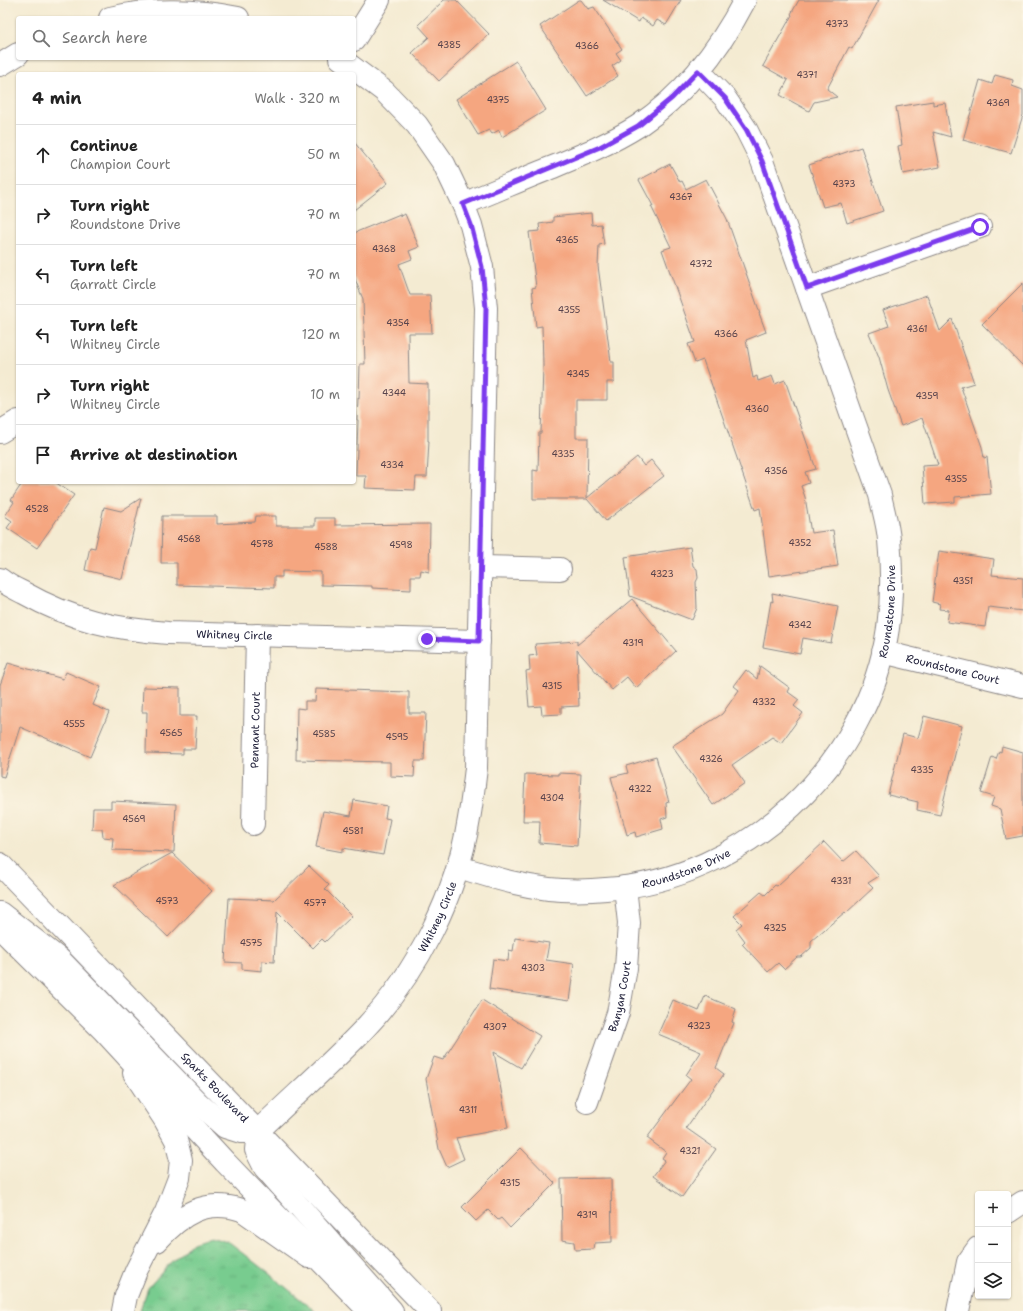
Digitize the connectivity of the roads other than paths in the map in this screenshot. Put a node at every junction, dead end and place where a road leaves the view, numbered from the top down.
1 (379, 0) edge
2 (745, 0) edge
3 (158, 6) edge
4 (118, 16) edge
5 (228, 16) edge
6 (356, 37) edge
7 (16, 55) edge
8 (344, 60) edge
9 (0, 65) edge
10 (698, 71) junction
11 (463, 204) junction
12 (980, 227) dead end
13 (807, 288) junction
14 (16, 422) edge
15 (0, 432) edge
16 (481, 567) junction
17 (560, 569) dead end
18 (0, 579) edge
19 (257, 635) junction
20 (479, 641) junction
21 (883, 652) junction
22 (1023, 686) edge
23 (253, 824) dead end
24 (0, 864) edge
25 (458, 867) junction
26 (625, 887) junction
27 (0, 913) edge
28 (0, 928) edge
29 (114, 1042) junction
30 (587, 1102) dead end
31 (258, 1131) junction
32 (1023, 1202) edge
33 (1011, 1210) edge
34 (975, 1252) edge
35 (144, 1256) junction
36 (332, 1273) junction
37 (123, 1311) edge
38 (369, 1311) edge
39 (392, 1311) edge
40 (430, 1311) edge
41 (958, 1311) edge

1 - 6 street
2 - 10 street
3 - 4 street
3 - 5 street
7 - 9 street
8 - 11 street, Whitney Circle
10 - 11 street
10 - 13 street, Roundstone Drive
11 - 16 street, Whitney Circle
12 - 13 street
13 - 21 street, Roundstone Drive
14 - 15 street
16 - 17 street
16 - 20 street, Whitney Circle
18 - 19 street, Whitney Circle
19 - 20 street, Whitney Circle
19 - 23 street, Pennant Court
20 - 25 street, Whitney Circle
21 - 22 street, Roundstone Court
21 - 26 street, Roundstone Drive
24 - 31 street, Sparks Boulevard
25 - 26 street, Roundstone Drive
25 - 31 street, Whitney Circle
26 - 30 street, Banyan Court
27 - 31 street
28 - 29 street
29 - 35 street
29 - 36 street
31 - 39 street
31 - 40 street, Sparks Boulevard
32 - 33 street
34 - 41 street
35 - 36 street
35 - 37 street
36 - 38 street

